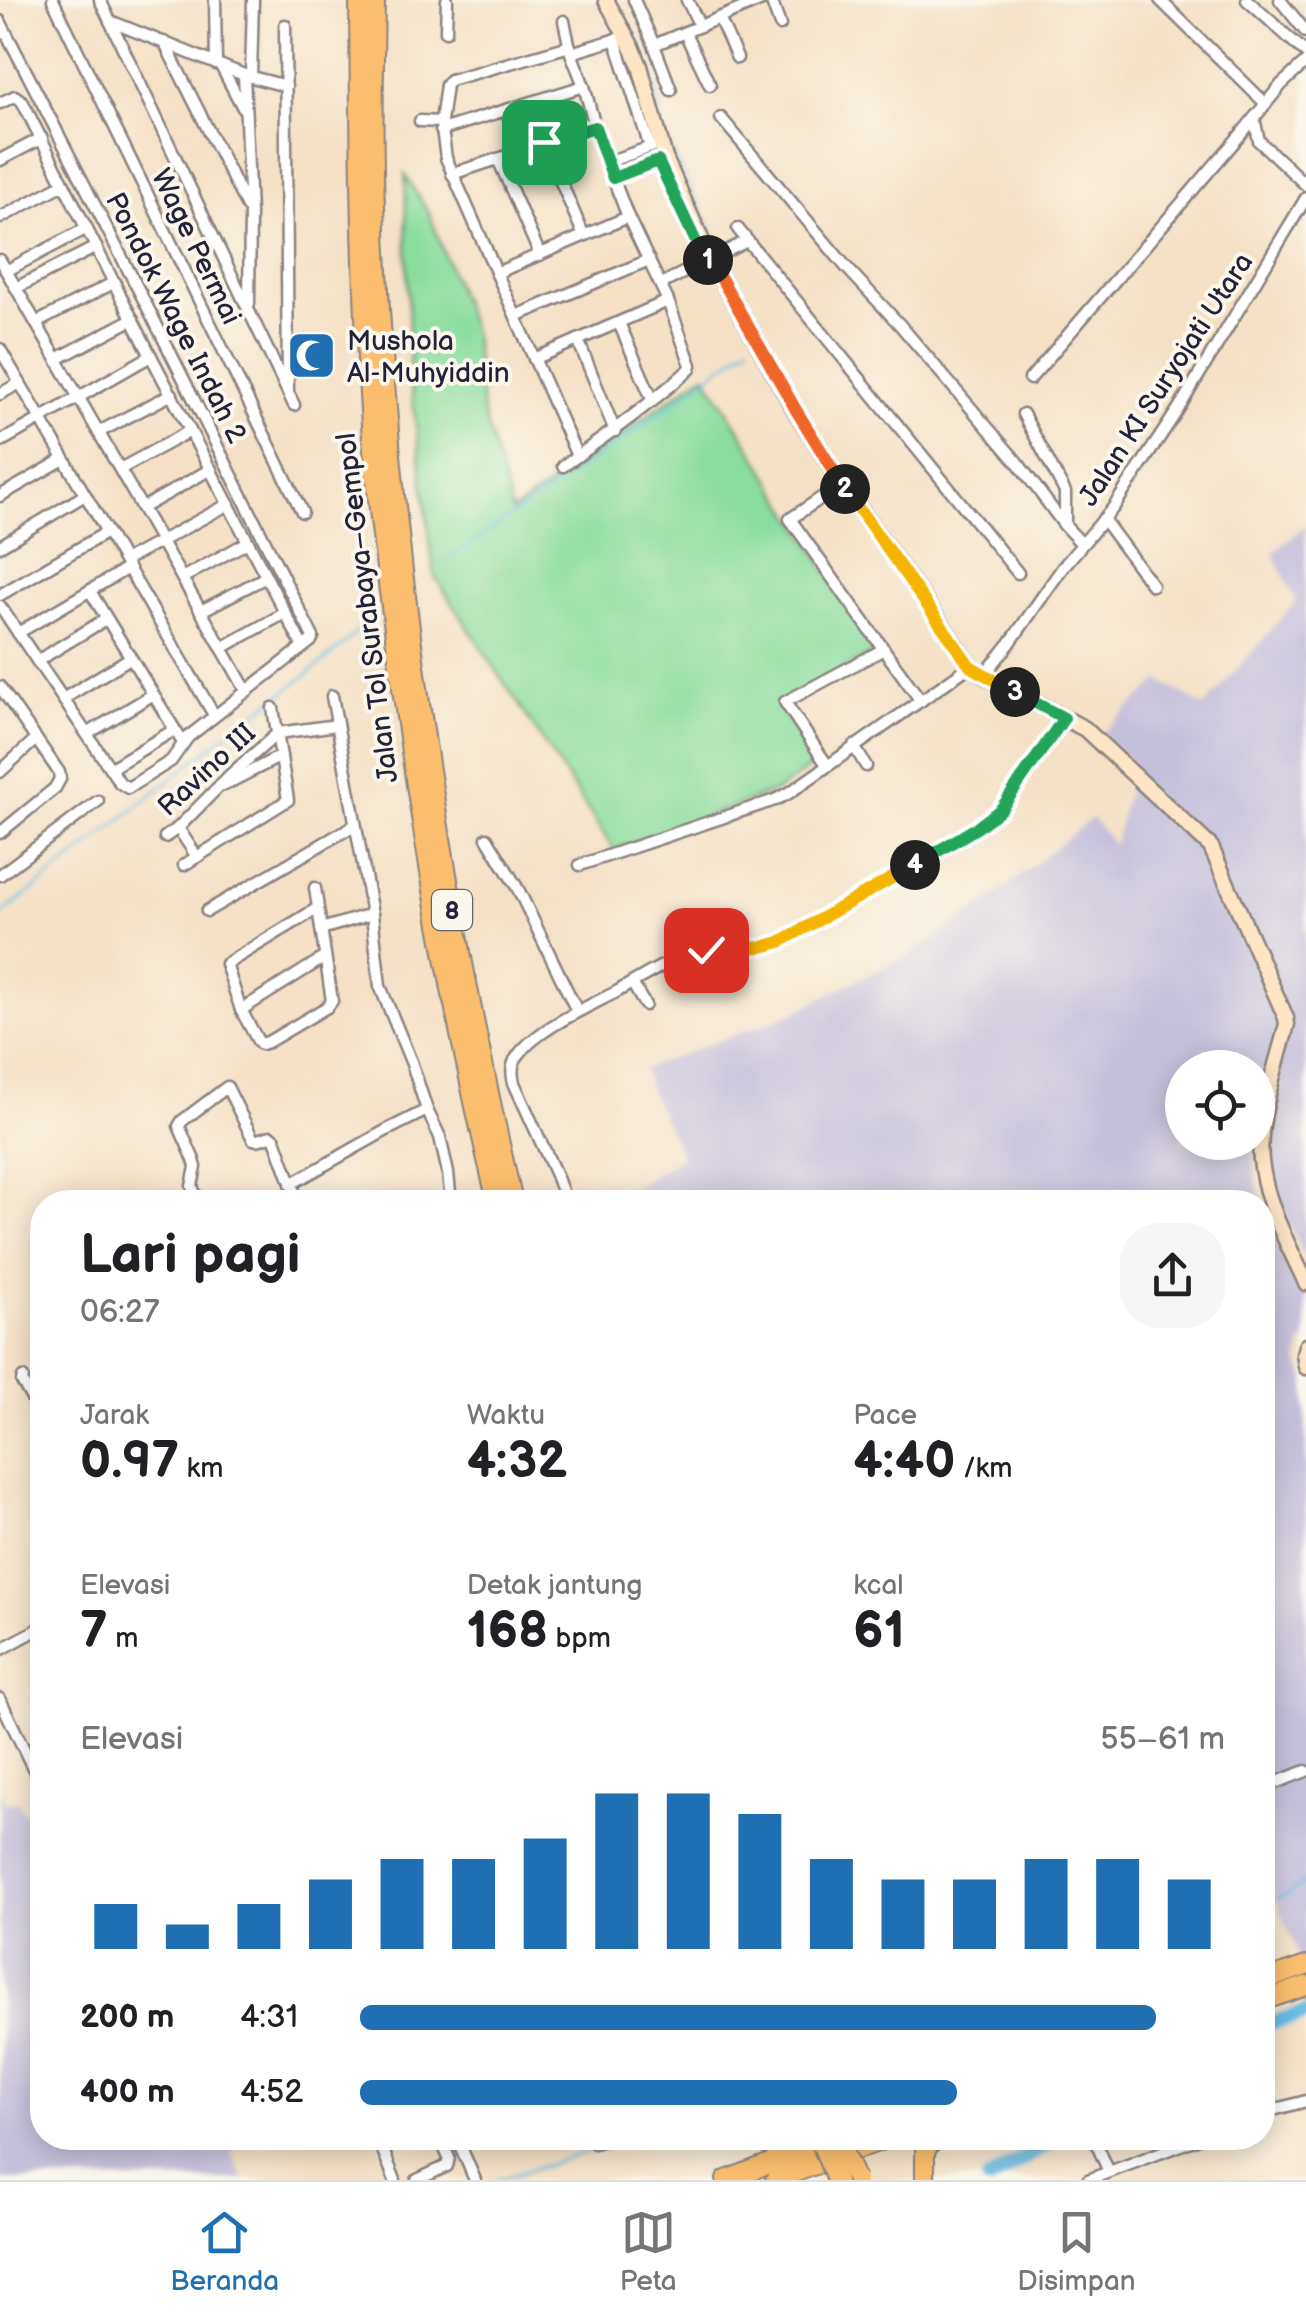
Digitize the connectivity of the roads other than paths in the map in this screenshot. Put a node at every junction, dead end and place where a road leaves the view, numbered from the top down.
1 (53, 0) edge
2 (100, 0) edge
3 (253, 0) edge
4 (360, 0) edge
5 (375, 0) edge
6 (447, 0) edge
7 (605, 0) edge
8 (634, 0) edge
9 (687, 0) edge
10 (762, 0) edge
11 (771, 0) edge
12 (1160, 0) edge
13 (1247, 0) edge
14 (1280, 0) edge
15 (213, 1) edge
16 (719, 18) junction
17 (564, 20) dead end
18 (0, 21) edge
19 (110, 22) junction
20 (285, 25) dead end
21 (780, 25) dead end
22 (700, 26) junction
23 (446, 32) dead end
24 (685, 32) junction
25 (1306, 32) edge
26 (621, 38) junction
27 (164, 42) junction
28 (654, 44) junction
29 (571, 50) junction
30 (1306, 53) edge
31 (737, 58) dead end
32 (1306, 62) edge
33 (218, 65) junction
34 (248, 76) junction
35 (710, 85) dead end
36 (286, 86) junction
37 (584, 86) junction
38 (671, 90) dead end
39 (0, 103) edge
40 (1265, 103) junction
41 (246, 113) junction
42 (722, 118) dead end
43 (1254, 118) junction
44 (420, 122) dead end
45 (441, 126) junction
46 (595, 127) junction
47 (1242, 134) junction
48 (42, 138) junction
49 (544, 142) junction
50 (658, 152) junction
51 (498, 159) junction
52 (0, 160) edge
53 (608, 162) junction
54 (452, 174) junction
55 (613, 178) junction
56 (64, 184) junction
57 (1306, 185) edge
58 (1306, 196) edge
59 (250, 212) junction
60 (628, 217) junction
61 (0, 218) edge
62 (87, 228) junction
63 (738, 229) dead end
64 (584, 236) junction
65 (748, 241) junction
66 (96, 246) junction
67 (540, 254) junction
68 (710, 259) junction
69 (0, 260) edge
70 (649, 260) junction
71 (6, 271) junction
72 (496, 273) junction
73 (115, 282) junction
74 (661, 284) junction
75 (16, 288) junction
76 (668, 301) junction
77 (250, 310) junction
78 (516, 316) junction
79 (133, 319) junction
80 (36, 323) junction
81 (618, 323) junction
82 (578, 340) junction
83 (0, 349) edge
84 (151, 356) junction
85 (57, 359) junction
86 (534, 359) junction
87 (1030, 379) dead end
88 (20, 382) junction
89 (0, 394) edge
90 (172, 394) junction
91 (79, 397) junction
92 (654, 401) junction
93 (1023, 414) dead end
94 (41, 419) junction
95 (190, 431) junction
96 (614, 431) junction
97 (99, 432) junction
98 (0, 442) edge
99 (577, 456) junction
100 (64, 459) junction
101 (562, 466) dead end
102 (120, 469) junction
103 (211, 469) junction
104 (842, 484) junction
105 (86, 495) junction
106 (0, 496) edge
107 (229, 504) junction
108 (142, 508) junction
109 (302, 512) dead end
110 (1103, 519) junction
111 (1065, 526) junction
112 (107, 532) junction
113 (161, 542) junction
114 (248, 542) junction
115 (1082, 544) junction
116 (0, 546) edge
117 (126, 565) junction
118 (1018, 573) dead end
119 (266, 577) junction
120 (182, 578) junction
121 (1152, 585) dead end
122 (90, 591) junction
123 (0, 595) edge
124 (0, 606) edge
125 (201, 611) junction
126 (285, 613) junction
127 (106, 619) junction
128 (18, 633) junction
129 (304, 647) junction
130 (222, 648) junction
131 (884, 649) junction
132 (130, 658) junction
133 (37, 661) junction
134 (970, 666) junction
135 (984, 675) junction
136 (0, 687) edge
137 (246, 690) junction
138 (152, 695) junction
139 (332, 696) dead end
140 (63, 698) junction
141 (921, 700) junction
142 (4, 701) edge
143 (273, 708) dead end
144 (214, 715) junction
145 (1064, 718) junction
146 (336, 726) junction
147 (174, 730) junction
148 (278, 733) junction
149 (87, 734) junction
150 (36, 739) junction
151 (183, 743) junction
152 (854, 746) junction
153 (281, 756) junction
154 (827, 765) junction
155 (866, 766) dead end
156 (111, 768) junction
157 (0, 772) edge
158 (219, 788) junction
159 (98, 801) dead end
160 (355, 825) junction
161 (178, 828) junction
162 (0, 832) edge
163 (165, 837) dead end
164 (487, 838) dead end
165 (197, 857) junction
166 (184, 865) dead end
167 (580, 865) dead end
168 (0, 875) edge
169 (314, 888) dead end
170 (318, 908) junction
171 (206, 911) dead end
172 (372, 914) junction
173 (321, 929) junction
174 (325, 958) junction
175 (632, 983) junction
176 (645, 1005) dead end
177 (241, 1010) junction
178 (577, 1011) junction
179 (427, 1110) junction
180 (291, 1184) junction
181 (194, 1190) edge
182 (293, 1190) edge
183 (449, 1190) edge
184 (494, 1190) edge
185 (510, 1190) edge
186 (562, 1190) edge
187 (1268, 1190) edge
188 (1275, 1216) edge
189 (1306, 1283) edge
190 (1306, 1346) edge
191 (1306, 1367) edge
192 (23, 1378) dead end
193 (30, 1395) edge
194 (30, 1634) edge
195 (0, 1650) edge
196 (0, 1698) edge
197 (30, 1762) edge
198 (1306, 1771) edge
199 (1275, 1783) edge
200 (1306, 1966) edge
201 (1275, 1977) edge
202 (1306, 1986) edge
203 (1275, 1997) edge
204 (1306, 2101) edge
205 (1275, 2109) edge
206 (383, 2150) edge
207 (445, 2150) edge
208 (462, 2150) edge
209 (772, 2150) edge
210 (803, 2150) edge
211 (824, 2150) edge
212 (842, 2150) edge
213 (856, 2150) edge
214 (926, 2150) edge
215 (1099, 2150) edge
216 (1168, 2150) edge
217 (776, 2160) junction
218 (1108, 2172) junction
219 (395, 2180) edge
220 (417, 2180) edge
221 (475, 2180) edge
222 (726, 2180) edge
223 (775, 2180) edge
224 (836, 2180) edge
225 (856, 2180) edge
226 (926, 2180) edge
227 (1088, 2180) edge

1 - 109 street, Wage Permai
2 - 19 street
3 - 34 street
4 - 184 highway, Jalan Tol Surabaya–Gempol / 8
5 - 185 highway, Jalan Tol Surabaya–Gempol / 8
6 - 23 street
7 - 26 street
8 - 28 street
9 - 22 street
10 - 16 street
11 - 21 street
12 - 40 street
13 - 30 street
14 - 25 street
15 - 33 street
16 - 22 street
16 - 31 street
17 - 29 street
18 - 129 street, Pondok Wage Indah 2
19 - 27 street
19 - 77 street
20 - 36 street
22 - 24 street
24 - 28 street
24 - 35 street
26 - 29 street
26 - 50 street
27 - 33 street
27 - 59 street
28 - 38 street
29 - 37 street
29 - 45 street
32 - 40 street
33 - 34 street
33 - 41 street
34 - 36 street
34 - 41 street
36 - 77 street
37 - 45 street
37 - 46 street
39 - 48 street
40 - 43 street
41 - 59 street
42 - 111 street
43 - 47 street
43 - 57 street
44 - 45 street
45 - 54 street
46 - 49 street
46 - 53 street
47 - 58 street
47 - 87 street
48 - 52 street
48 - 56 street
49 - 51 street
49 - 64 street
50 - 53 street
50 - 55 street
50 - 68 street
51 - 54 street
51 - 67 street
53 - 55 street
54 - 72 street
55 - 60 street
56 - 61 street
56 - 62 street
58 - 110 street, Jalan KI Suryojati Utara
59 - 77 street
60 - 64 street
60 - 70 street
62 - 66 street
62 - 71 street
63 - 65 street
64 - 67 street
65 - 68 street
65 - 118 street
66 - 73 street
66 - 75 street
67 - 72 street
68 - 74 street
68 - 104 street
69 - 71 street
70 - 74 street
70 - 78 street
71 - 75 street
72 - 78 street
73 - 79 street
73 - 80 street
74 - 76 street
75 - 80 street
76 - 81 street
76 - 92 street
78 - 86 street
79 - 84 street
79 - 85 street
80 - 85 street
81 - 82 street
81 - 92 street
82 - 86 street
82 - 96 street
83 - 88 street
84 - 90 street
84 - 91 street
85 - 91 street
86 - 99 street
88 - 89 street
88 - 94 street
90 - 95 street
90 - 97 street
91 - 94 street
91 - 97 street
92 - 96 street
93 - 111 street
94 - 98 street
94 - 100 street
95 - 102 street
95 - 103 street
96 - 99 street
97 - 102 street
99 - 101 street
100 - 105 street
100 - 106 street
102 - 108 street
103 - 107 street
103 - 108 street
104 - 131 street
104 - 134 street
105 - 112 street
105 - 116 street
107 - 113 street
107 - 114 street
108 - 113 street
110 - 115 street, Jalan KI Suryojati Utara
110 - 121 street
111 - 115 street
112 - 117 street
112 - 123 street
113 - 117 street
113 - 120 street
114 - 119 street
114 - 120 street
115 - 135 street, Jalan KI Suryojati Utara
117 - 122 street
117 - 144 street
119 - 125 street
119 - 126 street
120 - 125 street
122 - 127 street
122 - 128 street
124 - 128 street
125 - 130 street
126 - 129 street
126 - 130 street
127 - 132 street
127 - 133 street
128 - 133 street
129 - 137 street
130 - 137 street
131 - 141 street
131 - 154 street
132 - 138 street
132 - 140 street
133 - 140 street
134 - 135 street
134 - 141 street
135 - 145 street
136 - 142 street
137 - 144 street
138 - 147 street
138 - 149 street
139 - 146 street
140 - 149 street
141 - 152 street
142 - 150 street
143 - 148 street
144 - 151 street
145 - 175 street
145 - 187 street
146 - 148 street, Ravino III
146 - 160 street
147 - 151 street
147 - 156 street
148 - 153 street
148 - 158 street, Ravino III
149 - 156 street
150 - 157 street
150 - 162 street
151 - 156 street
152 - 154 street
152 - 155 street
153 - 158 street
153 - 165 street
154 - 167 street
158 - 161 street, Ravino III
159 - 168 street
160 - 171 street
160 - 172 street
161 - 163 street, Ravino III
161 - 165 street
164 - 178 street
165 - 166 street
169 - 170 street
170 - 173 street
170 - 177 street
172 - 173 street
172 - 179 street
173 - 174 street
174 - 177 street
174 - 177 street
175 - 176 street
175 - 178 street
178 - 186 street
179 - 180 street
179 - 183 street
180 - 181 street
180 - 182 street
188 - 189 street
190 - 191 street
192 - 193 street
194 - 195 street
196 - 197 street
198 - 199 street
200 - 201 highway
202 - 203 highway
204 - 205 street
206 - 219 street
207 - 220 street
208 - 221 street
209 - 217 street
210 - 217 highway
211 - 224 highway, bridge
212 - 225 highway, bridge
213 - 223 highway
214 - 226 highway
215 - 218 street
216 - 218 street
217 - 222 highway
218 - 227 street

